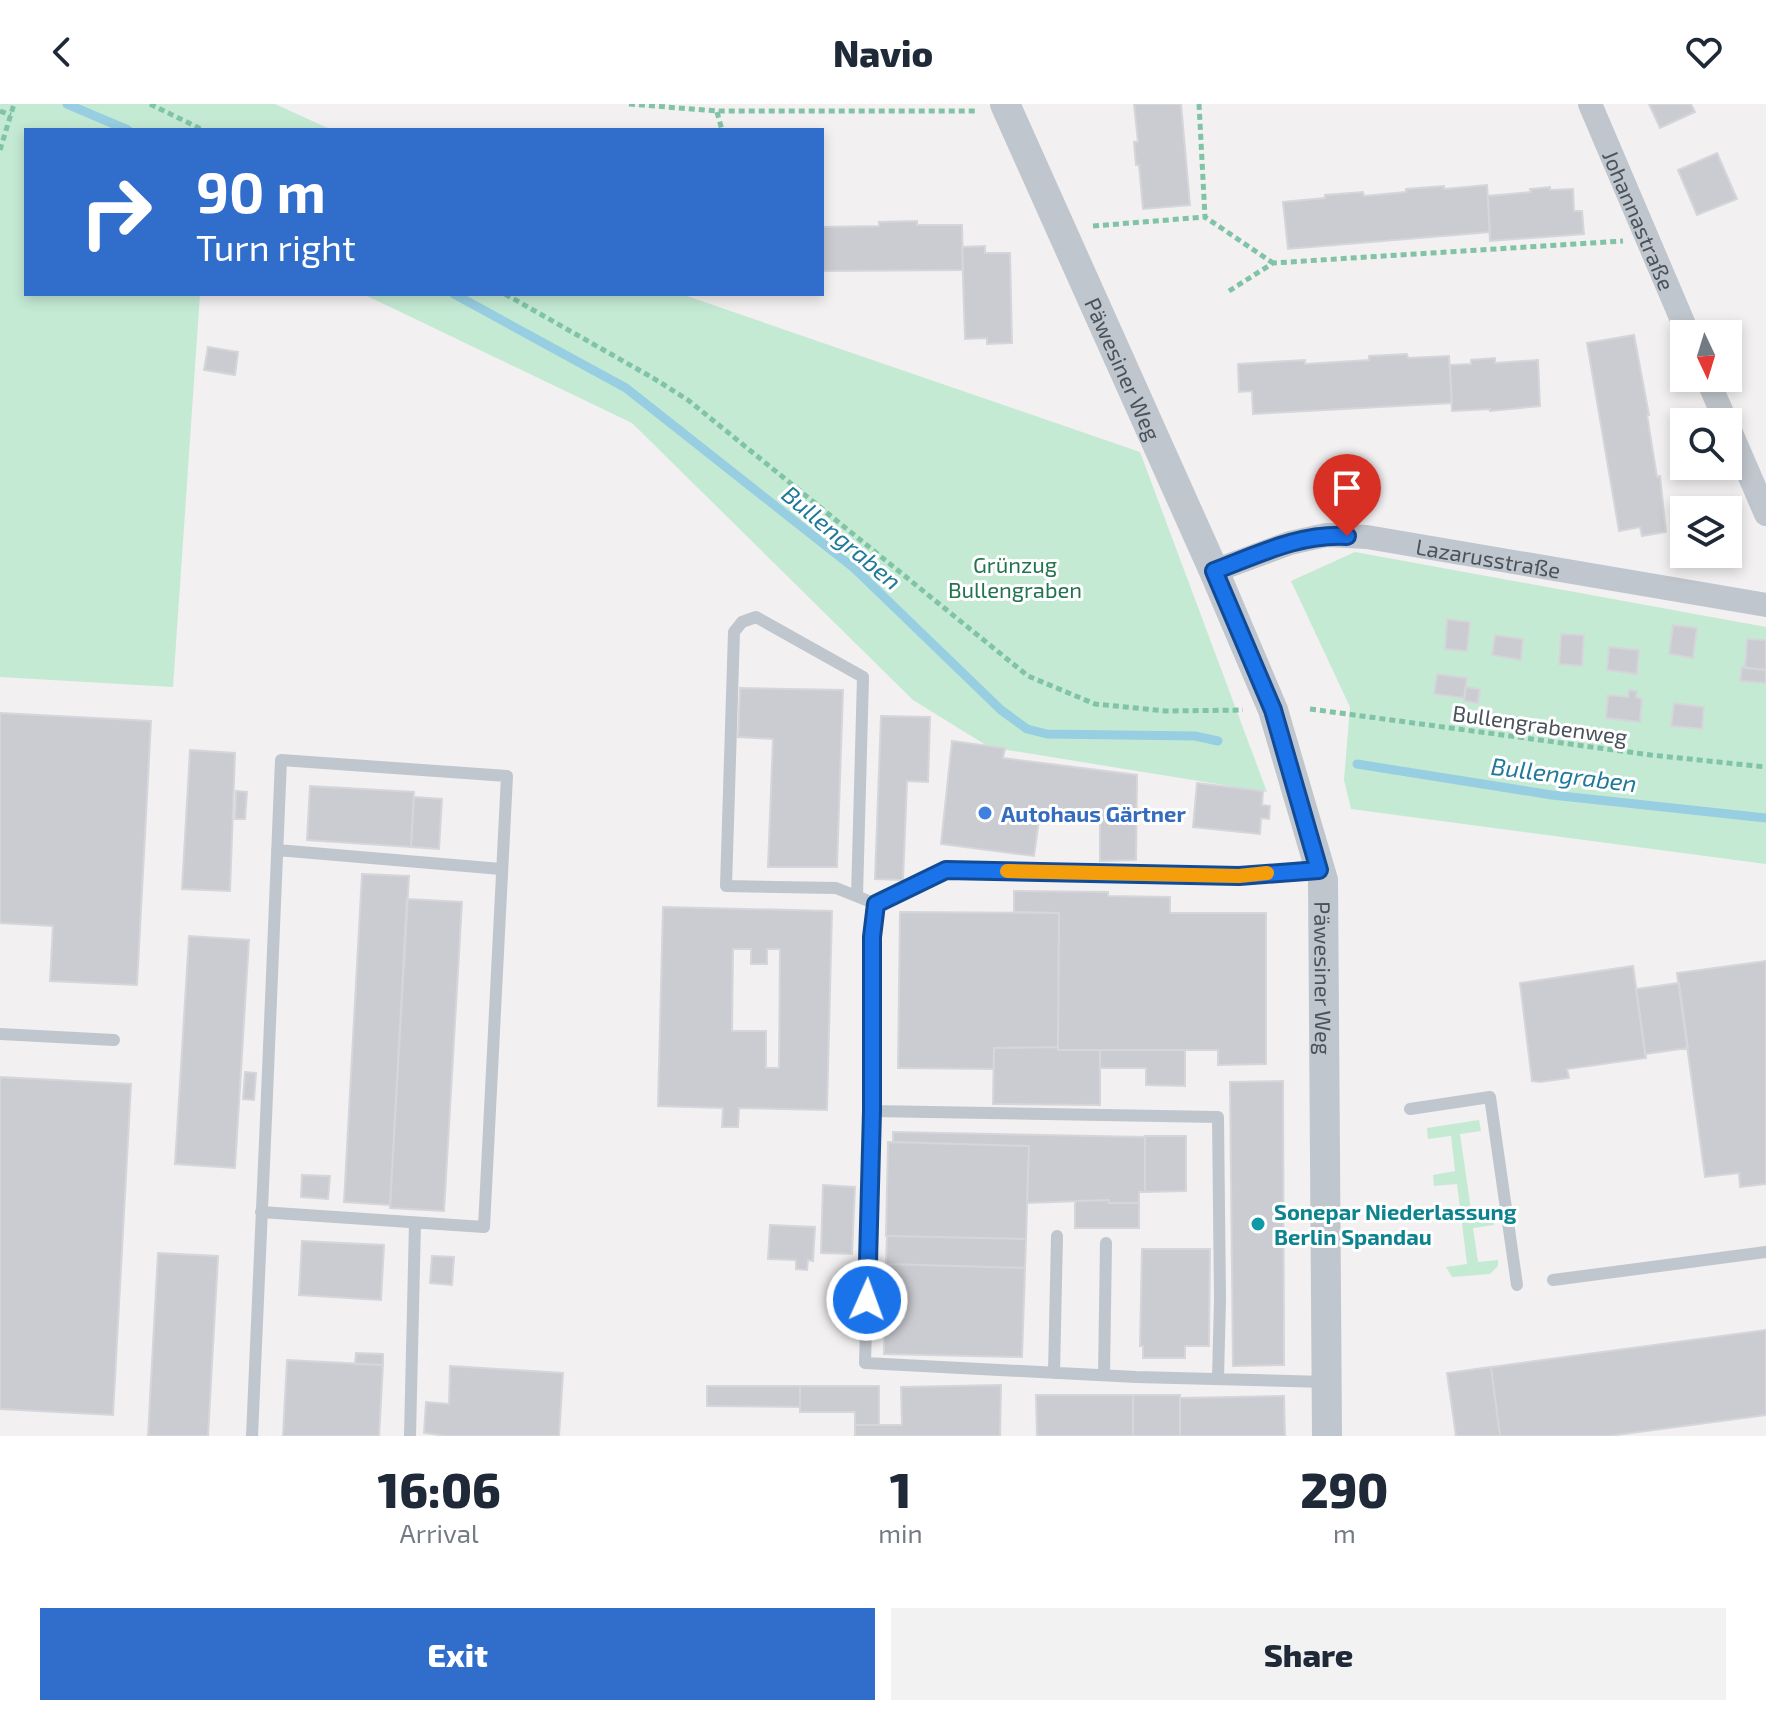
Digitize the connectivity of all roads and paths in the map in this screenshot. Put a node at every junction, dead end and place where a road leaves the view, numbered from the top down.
1 (14, 104) edge
2 (150, 104) edge
3 (629, 104) edge
4 (1199, 104) edge
5 (1590, 104) edge
6 (991, 108) edge
7 (0, 111) edge
8 (717, 111) junction
9 (11, 115) junction
10 (199, 128) edge
11 (721, 128) edge
12 (0, 150) edge
13 (1205, 217) junction
14 (1093, 226) dead end
15 (1648, 240) junction
16 (1273, 263) junction
17 (1229, 291) dead end
18 (509, 296) edge
19 (1682, 320) edge
20 (1742, 459) edge
21 (1766, 514) edge
22 (1214, 571) junction
23 (1766, 605) edge
24 (1246, 709) dead end
25 (1310, 709) dead end
26 (1766, 767) edge
27 (277, 850) junction
28 (501, 869) junction
29 (1319, 870) junction
30 (857, 896) junction
31 (876, 904) junction
32 (0, 1034) edge
33 (114, 1040) dead end
34 (1410, 1109) dead end
35 (872, 1111) junction
36 (261, 1212) junction
37 (415, 1223) junction
38 (1057, 1236) dead end
39 (1106, 1243) dead end
40 (1766, 1252) edge
41 (1553, 1280) dead end
42 (1517, 1285) dead end
43 (1054, 1373) junction
44 (1104, 1375) junction
45 (1218, 1378) junction
46 (1326, 1382) junction
47 (252, 1436) edge
48 (410, 1436) edge
49 (1327, 1436) edge

1 - 9 path
2 - 10 path
3 - 8 path
4 - 13 path
5 - 15 street, Johannastraße
6 - 8 path
6 - 22 street, Päwesiner Weg
7 - 9 path
8 - 11 path
9 - 12 path
13 - 14 path
13 - 16 path
15 - 16 path
15 - 19 street, Johannastraße
16 - 17 path
18 - 24 path
20 - 21 street
22 - 23 street, Lazarusstraße
22 - 29 street, Päwesiner Weg
25 - 26 path, Bullengrabenweg
27 - 28 lane
27 - 28 lane
27 - 36 lane
28 - 37 lane
29 - 31 lane
29 - 46 street, Päwesiner Weg
30 - 30 lane
30 - 31 lane
31 - 35 lane
32 - 33 lane
34 - 42 lane
35 - 43 lane
35 - 45 lane
36 - 37 lane
36 - 47 lane
37 - 48 lane
38 - 43 lane
39 - 44 lane
40 - 41 lane
43 - 44 lane
44 - 45 lane
45 - 46 lane
46 - 49 street, Päwesiner Weg

